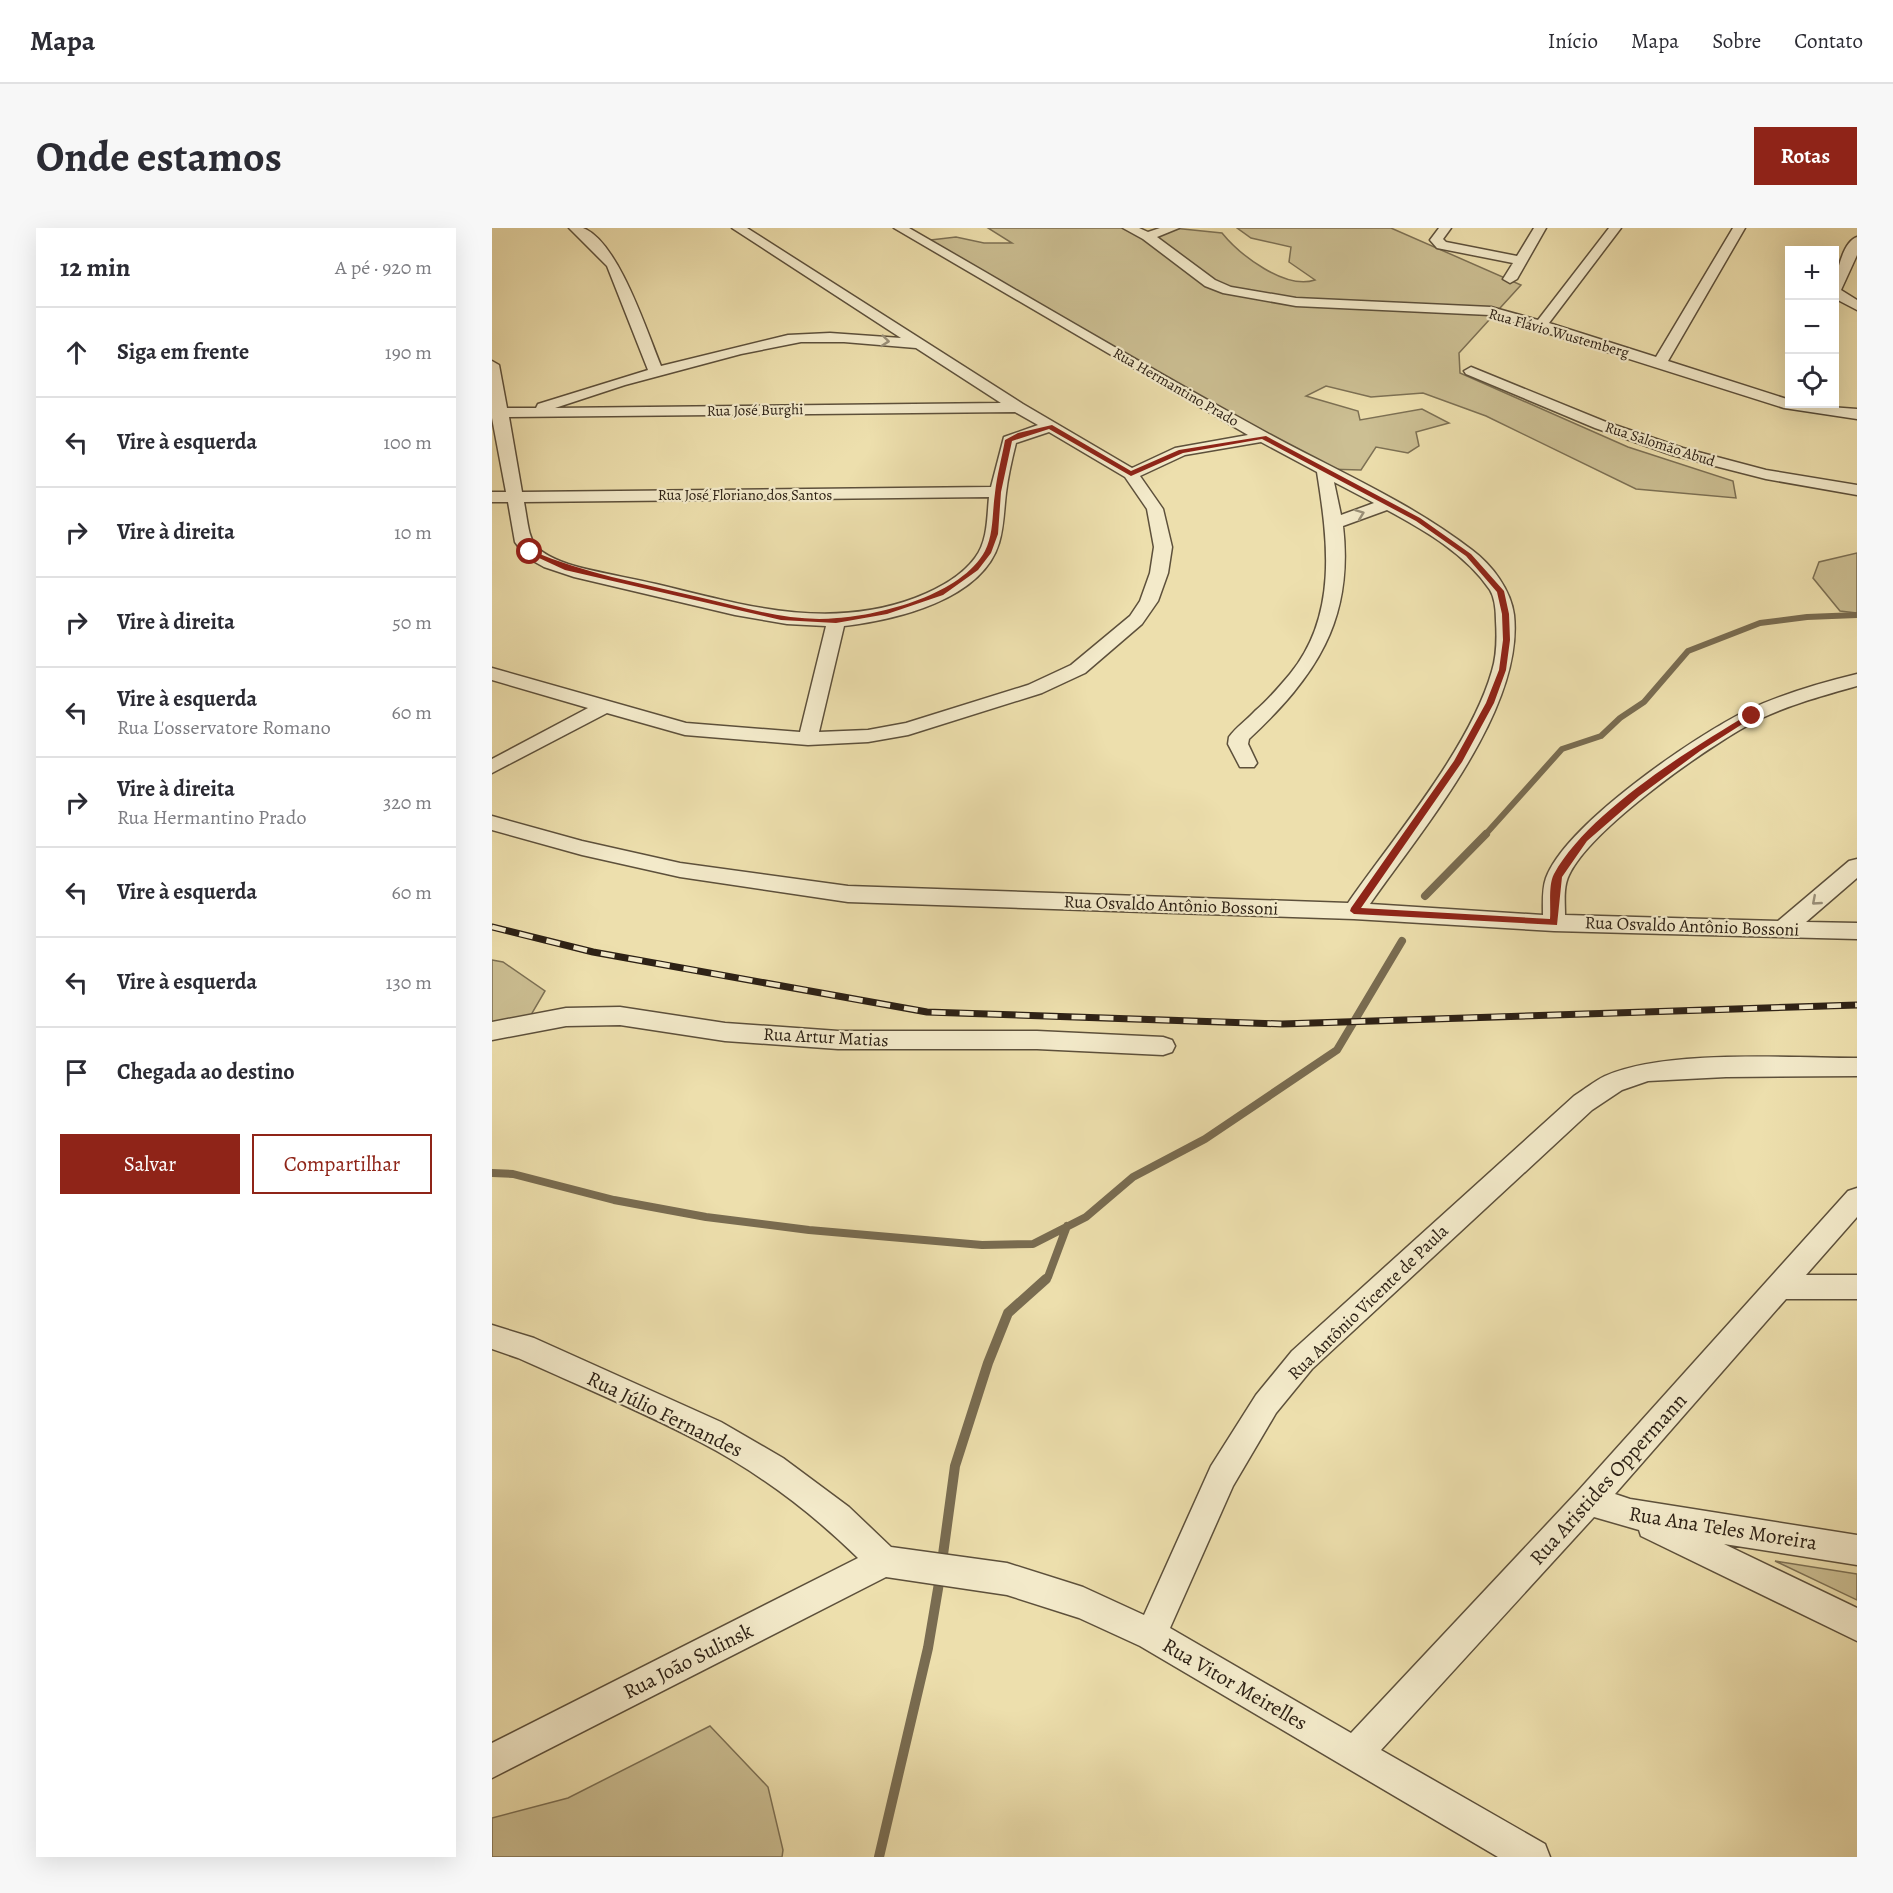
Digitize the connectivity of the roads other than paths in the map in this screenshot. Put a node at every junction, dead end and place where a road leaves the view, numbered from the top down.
1 (575, 228) edge
2 (738, 228) edge
3 (900, 228) edge
4 (1129, 228) edge
5 (1173, 228) edge
6 (1445, 228) edge
7 (1540, 228) edge
8 (1616, 228) edge
9 (1739, 228) edge
10 (1147, 236) junction
11 (1857, 241) edge
12 (1520, 261) junction
13 (1510, 279) dead end
14 (1839, 283) edge
15 (1839, 295) edge
16 (1857, 306) edge
17 (883, 320) junction
18 (1541, 325) junction
19 (849, 337) junction
20 (921, 345) junction
21 (1660, 363) junction
22 (492, 365) edge
23 (1471, 371) dead end
24 (656, 372) junction
25 (628, 380) junction
26 (983, 383) junction
27 (1839, 398) edge
28 (1018, 407) junction
29 (985, 408) junction
30 (530, 412) junction
31 (616, 412) junction
32 (497, 413) edge
33 (1857, 414) edge
34 (1050, 426) junction
35 (1263, 437) junction
36 (1009, 440) junction
37 (1324, 469) junction
38 (1131, 474) junction
39 (1857, 490) edge
40 (998, 492) junction
41 (517, 496) junction
42 (492, 497) edge
43 (1387, 504) junction
44 (1333, 524) junction
45 (836, 621) junction
46 (492, 674) edge
47 (1857, 680) edge
48 (604, 707) junction
49 (808, 740) junction
50 (1246, 763) dead end
51 (492, 767) edge
52 (492, 823) edge
53 (1854, 876) edge
54 (1354, 911) junction
55 (1554, 923) junction
56 (1783, 929) junction
57 (1857, 931) edge
58 (492, 1031) edge
59 (1163, 1046) dead end
60 (1857, 1067) edge
61 (1857, 1199) edge
62 (1782, 1287) junction
63 (1857, 1287) edge
64 (492, 1336) edge
65 (1589, 1501) junction
66 (1630, 1514) junction
67 (1857, 1550) edge
68 (884, 1561) junction
69 (1857, 1625) edge
70 (1151, 1635) junction
71 (1354, 1754) junction
72 (492, 1761) edge
73 (1532, 1857) edge

1 - 24 street
2 - 17 street
3 - 35 street, Rua Hermantino Prado
4 - 10 street, Rua Flávio Wustemberg
5 - 10 street
6 - 12 street
7 - 12 street
8 - 18 street
9 - 21 street
10 - 18 street, Rua Flávio Wustemberg
11 - 14 street
12 - 13 street
15 - 16 street
17 - 19 street
17 - 20 street
18 - 21 street, Rua Flávio Wustemberg
19 -> 20 street
19 - 24 street
20 - 26 street
21 - 33 street, Rua Flávio Wustemberg
22 - 32 street
23 - 39 street, Rua Salomão Abud
24 - 25 street
25 - 30 street
25 - 31 street
26 - 28 street
26 - 29 street
27 - 33 street
28 - 29 street, Rua José Burghi
28 - 34 street
29 - 31 street, Rua José Burghi
29 - 36 street
30 - 31 street, Rua José Burghi
30 - 32 street, Rua José Burghi
32 - 41 street
34 - 36 street
34 - 38 street
35 - 37 street, Rua Hermantino Prado
35 - 38 street
36 - 40 street
37 - 43 street, Rua Hermantino Prado
37 - 44 street
38 - 49 street
40 - 41 street, Rua José Floriano dos Santos
40 - 45 street
41 - 42 street, Rua José Floriano dos Santos
41 - 45 street
44 -> 43 street
43 - 54 street, Rua Hermantino Prado
44 - 50 street
45 - 49 street
46 - 48 street
47 - 55 street
48 - 49 street
48 - 51 street
52 - 54 street, Rua Osvaldo Antônio Bossoni
53 -> 56 street
54 - 55 street, Rua Osvaldo Antônio Bossoni
55 - 56 street, Rua Osvaldo Antônio Bossoni
56 - 57 street, Rua Osvaldo Antônio Bossoni
58 - 59 street, Rua Artur Matias
60 - 70 street, Rua Antônio Vicente de Paula
61 - 62 street, Rua Aristides Oppermann
62 - 63 street
62 - 65 street, Rua Aristides Oppermann
64 - 68 street, Rua Júlio Fernandes
65 - 66 street, Rua Ana Teles Moreira
65 - 71 street, Rua Aristides Oppermann
66 - 67 street, Rua Ana Teles Moreira
66 - 69 street
68 - 70 street, Rua Vitor Meirelles
68 - 72 street, Rua João Sulinsk
70 - 71 street, Rua Vitor Meirelles
71 - 73 street, Rua Vitor Meirelles

